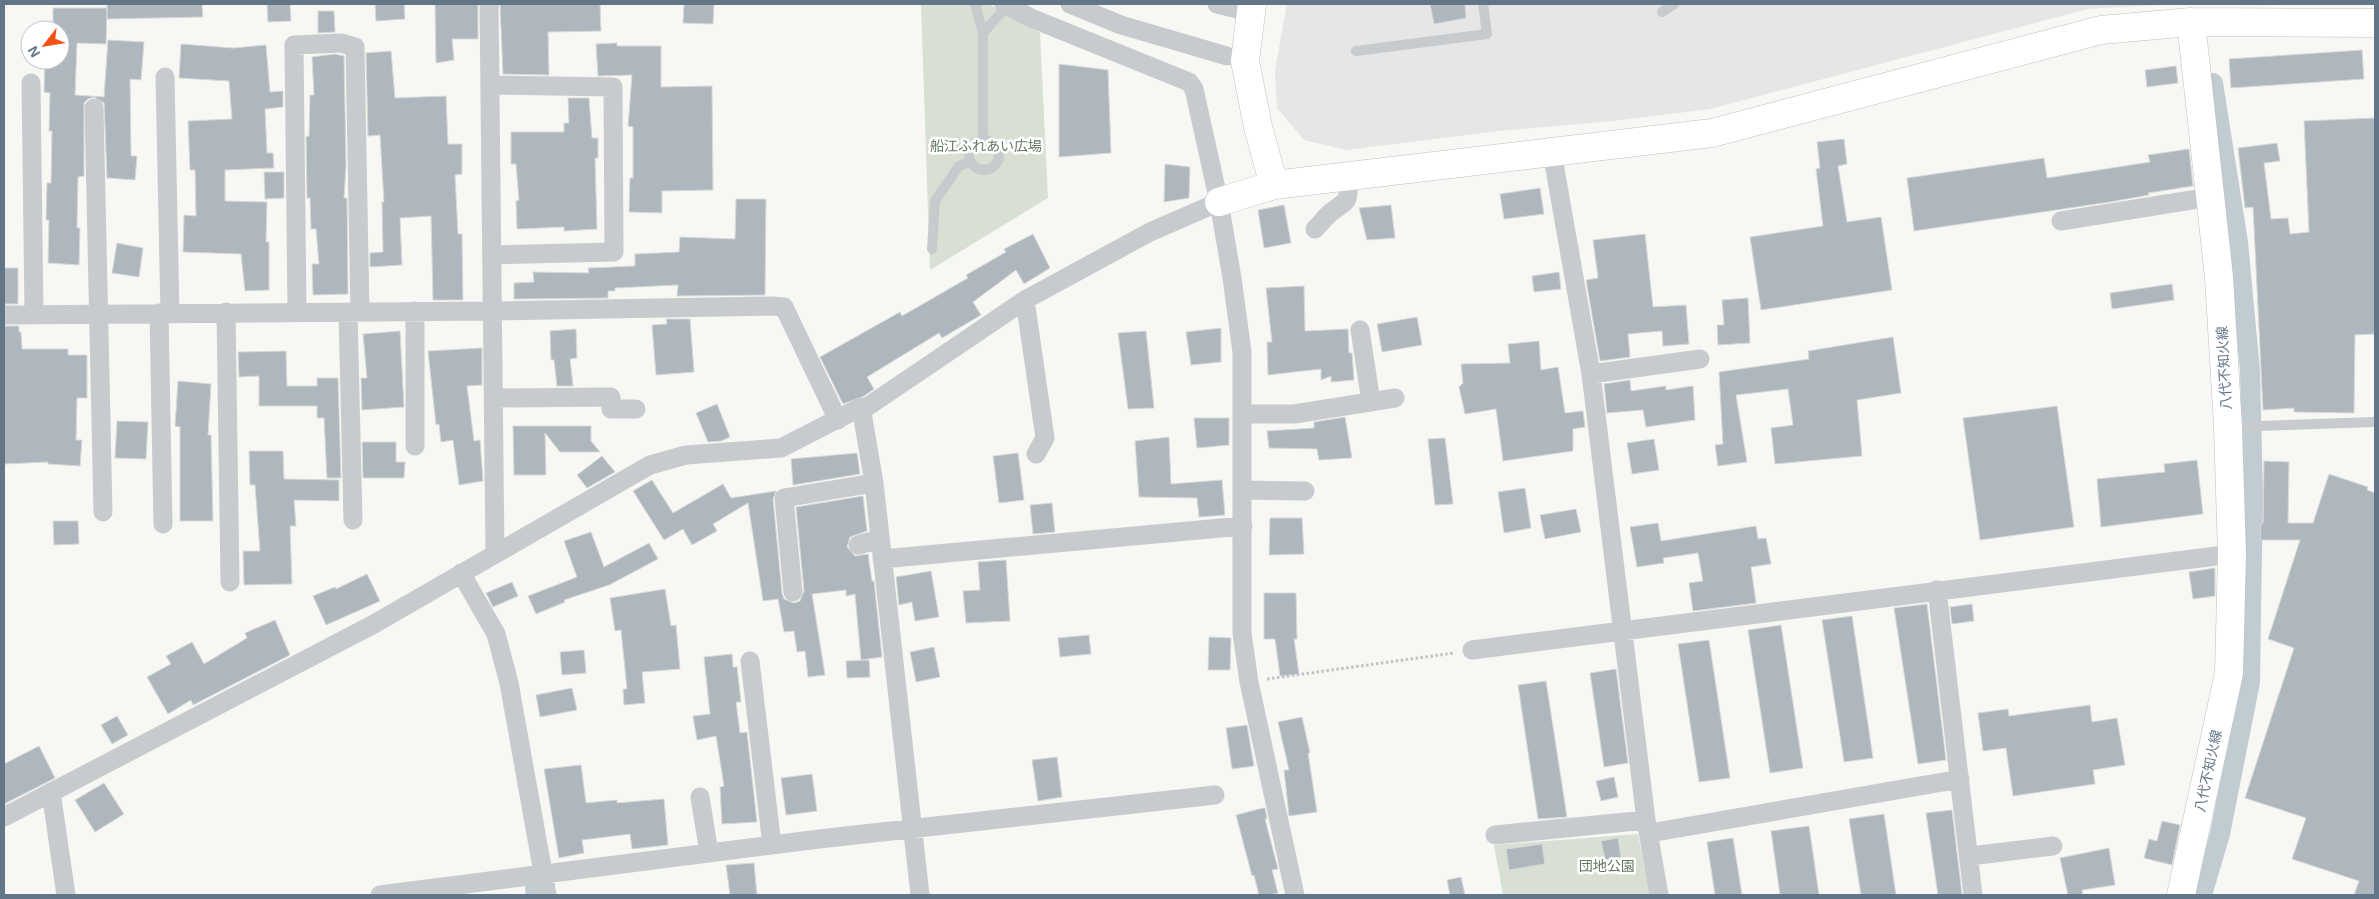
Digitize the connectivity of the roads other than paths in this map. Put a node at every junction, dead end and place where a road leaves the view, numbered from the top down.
1 (489, 4) edge
2 (975, 4) edge
3 (1070, 4) edge
4 (1217, 4) edge
5 (1483, 4) edge
6 (1674, 4) edge
7 (1006, 5) edge
8 (1251, 8) edge
9 (1662, 12) dead end
10 (2190, 22) junction
11 (2375, 23) edge
12 (983, 33) junction
13 (1356, 50) dead end
14 (1227, 56) dead end
15 (164, 77) dead end
16 (31, 84) dead end
17 (491, 86) junction
18 (94, 108) dead end
19 (983, 141) junction
20 (1552, 152) junction
21 (970, 162) junction
22 (1347, 176) junction
23 (1274, 185) junction
24 (2210, 197) junction
25 (1218, 202) junction
26 (2061, 221) dead end
27 (1315, 229) dead end
28 (932, 249) dead end
29 (492, 255) junction
30 (1025, 300) junction
31 (493, 311) junction
32 (226, 312) junction
33 (297, 312) junction
34 (354, 312) junction
35 (415, 312) junction
36 (34, 313) junction
37 (98, 313) junction
38 (164, 313) junction
39 (4, 315) edge
40 (1360, 330) dead end
41 (1700, 359) dead end
42 (1591, 374) junction
43 (494, 398) junction
44 (1395, 398) dead end
45 (1371, 402) junction
46 (861, 407) junction
47 (636, 409) dead end
48 (1242, 414) junction
49 (838, 420) junction
50 (2375, 422) edge
51 (2234, 427) junction
52 (416, 446) dead end
53 (1036, 454) dead end
54 (874, 483) junction
55 (1242, 490) junction
56 (1305, 491) dead end
57 (103, 512) dead end
58 (353, 520) dead end
59 (163, 524) dead end
60 (1243, 526) junction
61 (880, 539) junction
62 (858, 545) dead end
63 (494, 554) junction
64 (2232, 554) junction
65 (882, 559) junction
66 (462, 573) junction
67 (230, 582) dead end
68 (1937, 590) junction
69 (793, 592) dead end
70 (1623, 630) junction
71 (1472, 650) road end
72 (750, 661) dead end
73 (1960, 779) junction
74 (51, 792) junction
75 (1215, 795) dead end
76 (700, 797) dead end
77 (4, 817) edge
78 (1648, 827) junction
79 (913, 828) junction
80 (1495, 835) dead end
81 (772, 845) junction
82 (2053, 846) dead end
83 (708, 853) junction
84 (1970, 856) junction
85 (543, 874) junction
86 (66, 895) edge
87 (380, 895) edge
88 (547, 895) edge
89 (920, 895) edge
90 (1295, 895) edge
91 (1659, 895) edge
92 (1973, 895) edge
93 (2181, 895) edge

1 - 17 street
2 - 12 lane
3 - 14 street
4 - 8 street
5 - 13 lane
6 - 9 lane
7 - 12 lane
7 - 25 street
8 - 23 street
10 - 11 street
10 - 20 street
10 - 24 street, 八代不知火線
12 - 19 lane
15 - 38 street
16 - 36 street
17 - 29 street
17 - 29 street
18 - 37 street
19 - 21 lane
19 - 21 lane
20 - 22 street
20 - 42 street
21 - 28 lane
22 - 23 street
22 - 27 street
23 - 25 street
24 - 26 street
24 - 51 street, 八代不知火線
25 - 30 street
25 - 48 street
29 - 31 street
30 - 46 street
30 - 53 street
31 - 35 street
31 - 43 street
31 - 49 street
32 - 33 street
32 - 38 street
32 - 67 street
33 - 34 street
33 - 34 street
34 - 35 street
34 - 58 street
35 - 52 street
36 - 37 street
36 - 39 street
37 - 38 street
37 - 57 street
38 - 59 street
40 - 45 street
41 - 42 street
42 - 70 street
43 - 47 street
43 - 63 street
44 - 45 street
45 - 48 street
46 - 49 street
46 - 54 street
48 - 55 street
49 - 63 street
50 - 51 lane
51 - 64 street, 八代不知火線
54 - 61 street
54 - 69 street
55 - 56 street
55 - 60 street
60 - 65 street
60 - 90 street
61 - 62 street
61 - 65 street
63 - 66 street
64 - 68 street
64 - 93 street, 八代不知火線
65 - 79 street
66 - 74 street
66 - 85 street
68 - 70 street
68 - 73 street
70 - 71 street
70 - 78 street
72 - 81 street
73 - 78 street
73 - 84 street
74 - 77 street
74 - 86 street
75 - 79 street
76 - 83 street
78 - 80 street
78 - 91 street
79 - 81 street
79 - 89 street
81 - 83 street
82 - 84 street
83 - 85 street
84 - 92 street
85 - 87 street
85 - 88 street

